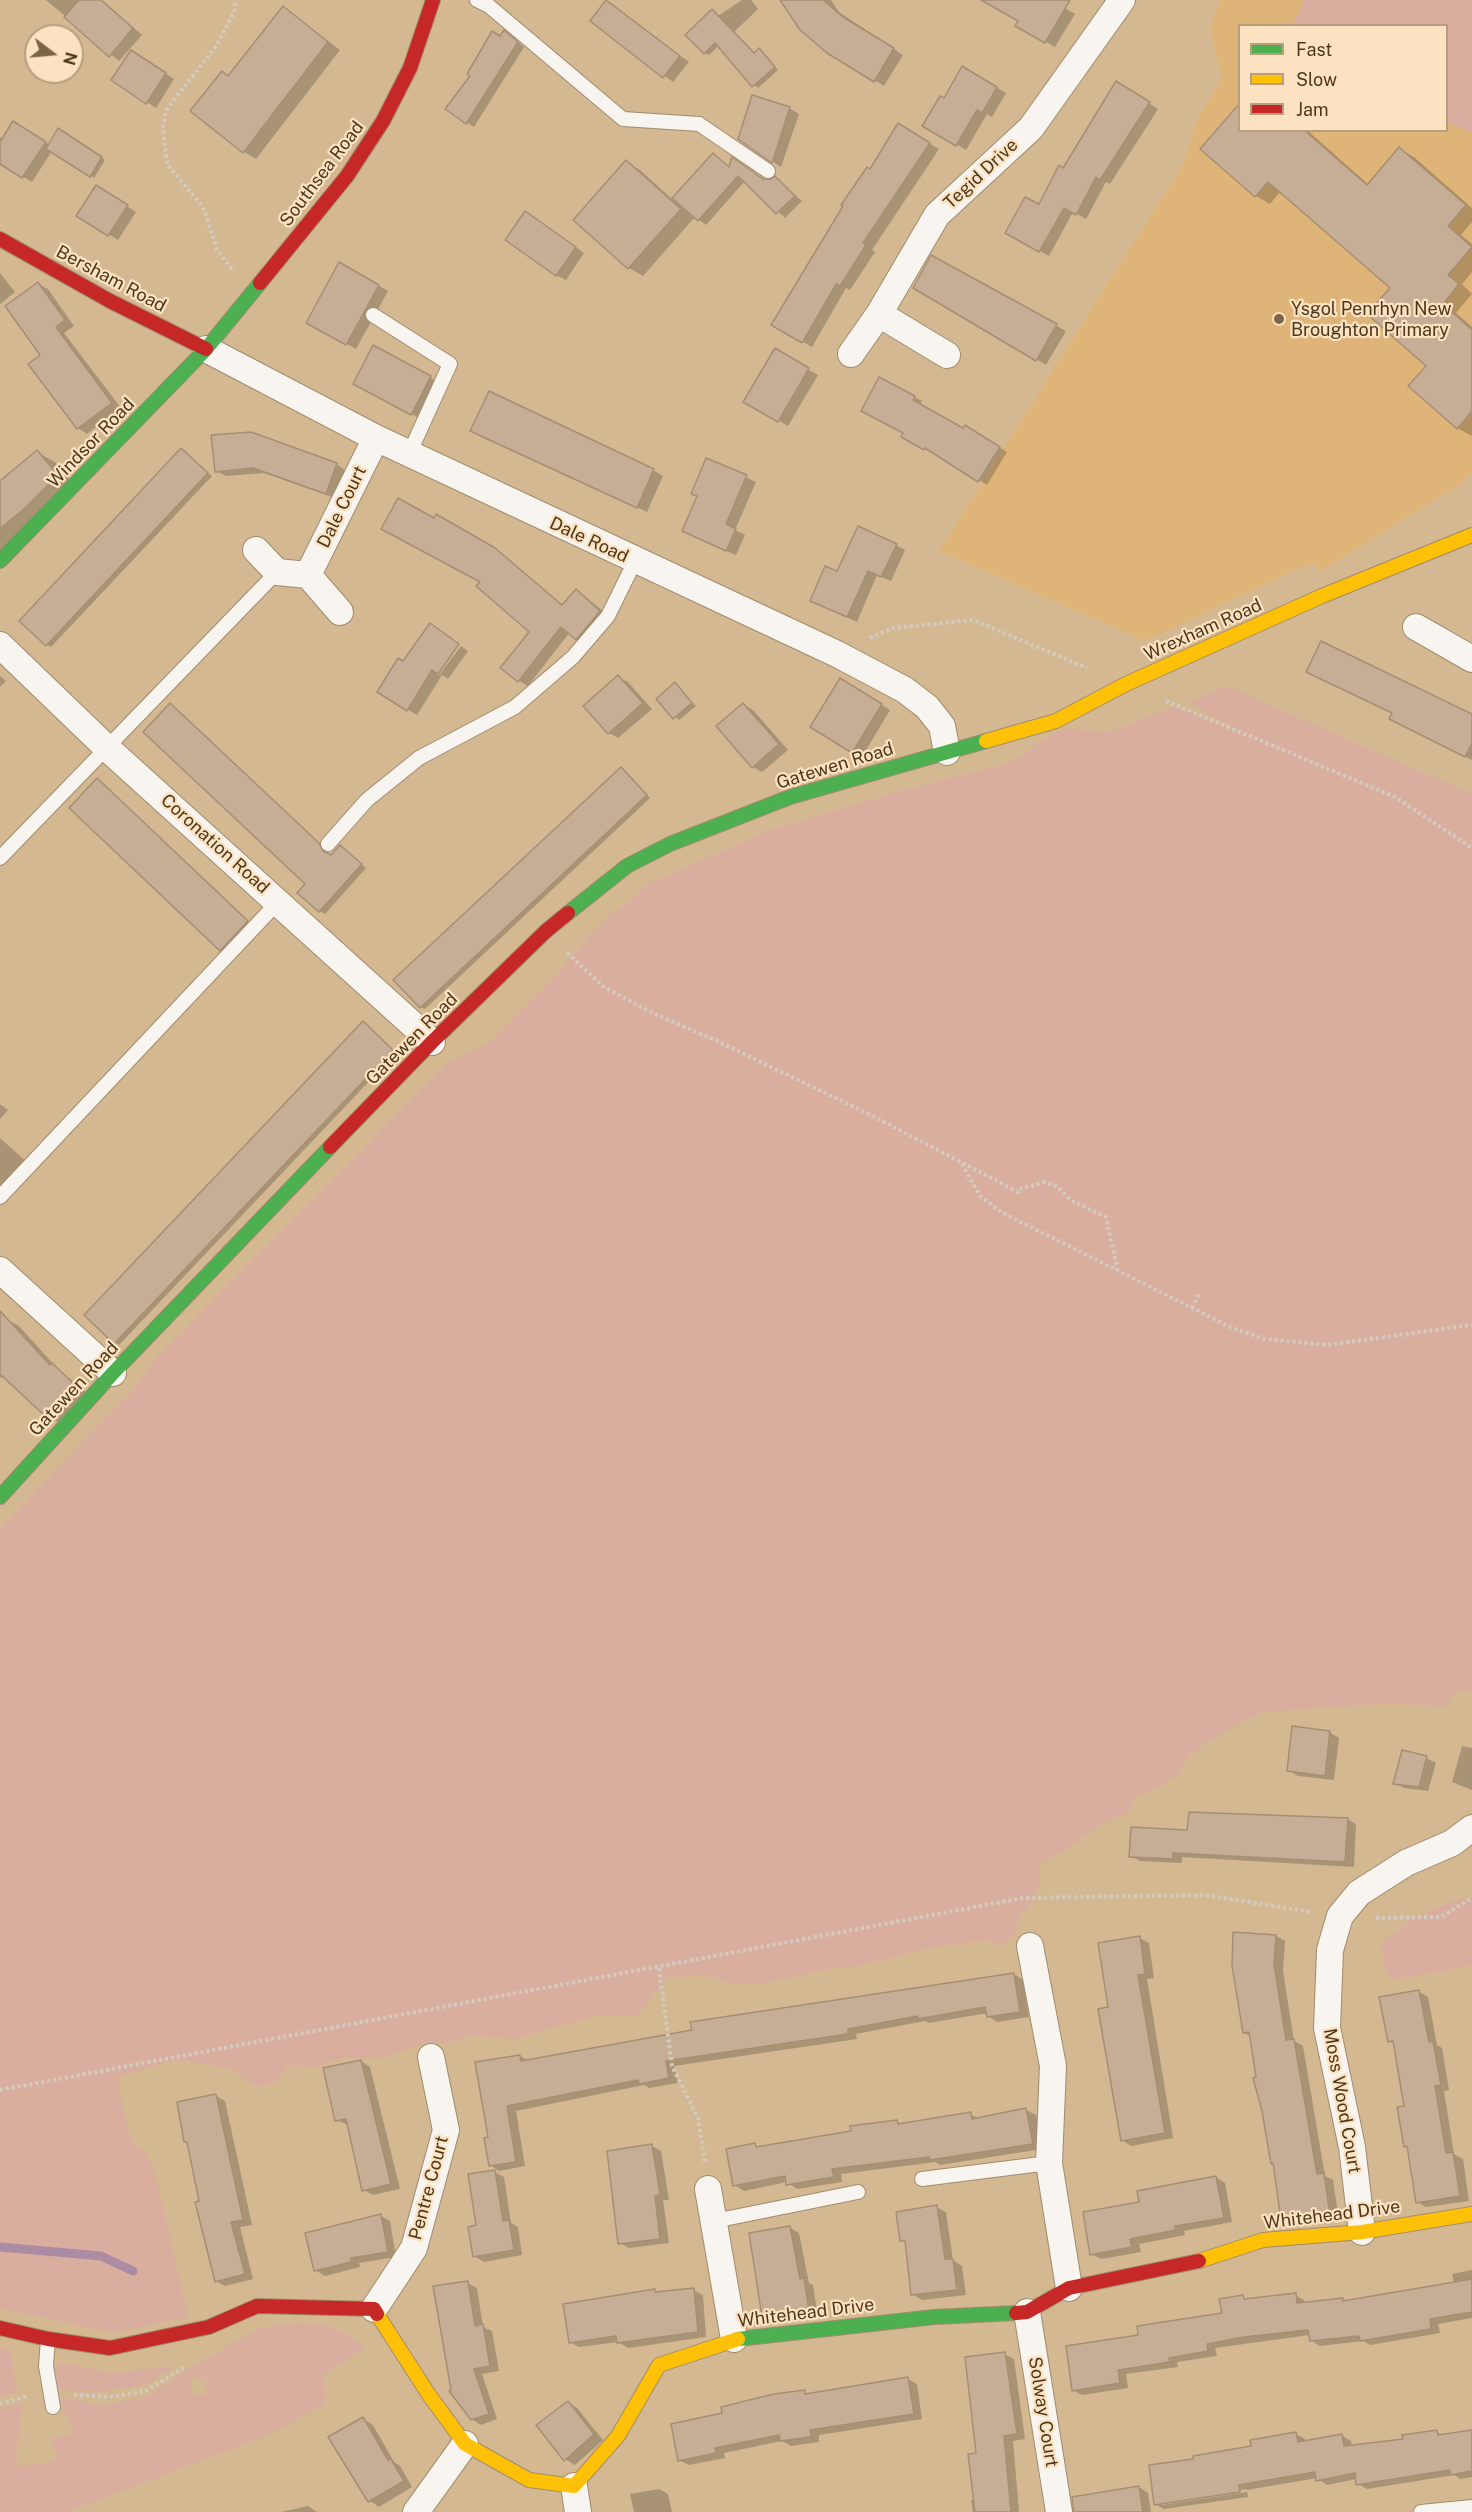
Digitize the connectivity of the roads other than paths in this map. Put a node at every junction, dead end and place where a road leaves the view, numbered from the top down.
1 (433, 0) edge
2 (477, 0) edge
3 (1122, 0) edge
4 (768, 171) dead end
5 (0, 239) edge
6 (879, 314) junction
7 (373, 315) dead end
8 (206, 349) junction
9 (850, 354) dead end
10 (947, 355) dead end
11 (375, 438) junction
12 (409, 454) junction
13 (1472, 535) edge
14 (256, 550) dead end
15 (0, 561) edge
16 (634, 561) junction
17 (277, 572) junction
18 (308, 575) junction
19 (340, 612) dead end
20 (1416, 627) dead end
21 (0, 645) edge
22 (1472, 659) edge
23 (108, 749) junction
24 (947, 752) junction
25 (328, 844) dead end
26 (0, 858) edge
27 (279, 902) junction
28 (432, 1042) junction
29 (0, 1197) edge
30 (0, 1270) edge
31 (113, 1373) junction
32 (0, 1497) edge
33 (1472, 1828) edge
34 (1030, 1946) dead end
35 (431, 2057) dead end
36 (1049, 2163) junction
37 (922, 2179) dead end
38 (708, 2189) road end
39 (858, 2192) dead end
40 (1472, 2214) edge
41 (714, 2221) junction
42 (1362, 2232) junction
43 (1069, 2288) junction
44 (374, 2308) junction
45 (1028, 2312) junction
46 (0, 2328) edge
47 (48, 2339) junction
48 (734, 2339) junction
49 (53, 2407) dead end
50 (465, 2444) junction
51 (574, 2486) junction
52 (1472, 2507) edge
53 (416, 2512) edge
54 (578, 2512) edge
55 (1059, 2512) edge
56 (1421, 2512) edge

1 - 8 main road, Southsea Road
2 - 4 lane
3 - 6 street, Tegid Drive
5 - 8 main road, Bersham Road
6 - 9 street, Tegid Drive
6 - 10 street
7 - 12 lane
8 - 11 street, Dale Road
8 - 15 main road, Windsor Road
11 - 12 street, Dale Road
11 - 18 street, Dale Court
12 - 16 street, Dale Road
13 - 24 main road, Wrexham Road
14 - 17 street
16 - 24 street, Dale Road
16 - 25 lane
17 - 18 street
17 - 23 lane
18 - 19 street
20 - 22 street
21 - 23 street, Coronation Road
23 - 26 lane
23 - 27 street, Coronation Road
24 - 28 main road, Gatewen Road
27 - 28 street, Coronation Road
27 - 29 lane
28 - 31 main road, Gatewen Road
30 - 31 street
31 - 32 main road, Gatewen Road
33 - 42 street, Moss Wood Court
34 - 36 street
35 - 44 street, Pentre Court
36 - 37 lane
36 - 43 street
38 - 41 street
39 - 41 lane
40 - 42 main road, Whitehead Drive
41 - 48 street
42 - 43 main road, Whitehead Drive
43 - 45 main road, Whitehead Drive
44 - 47 main road
44 - 50 main road
45 - 48 main road, Whitehead Drive
45 - 55 street, Solway Court
46 - 47 main road
47 - 49 lane
48 - 51 main road, Whitehead Drive
50 - 51 main road
50 - 53 street
51 - 54 street
52 - 56 lane

